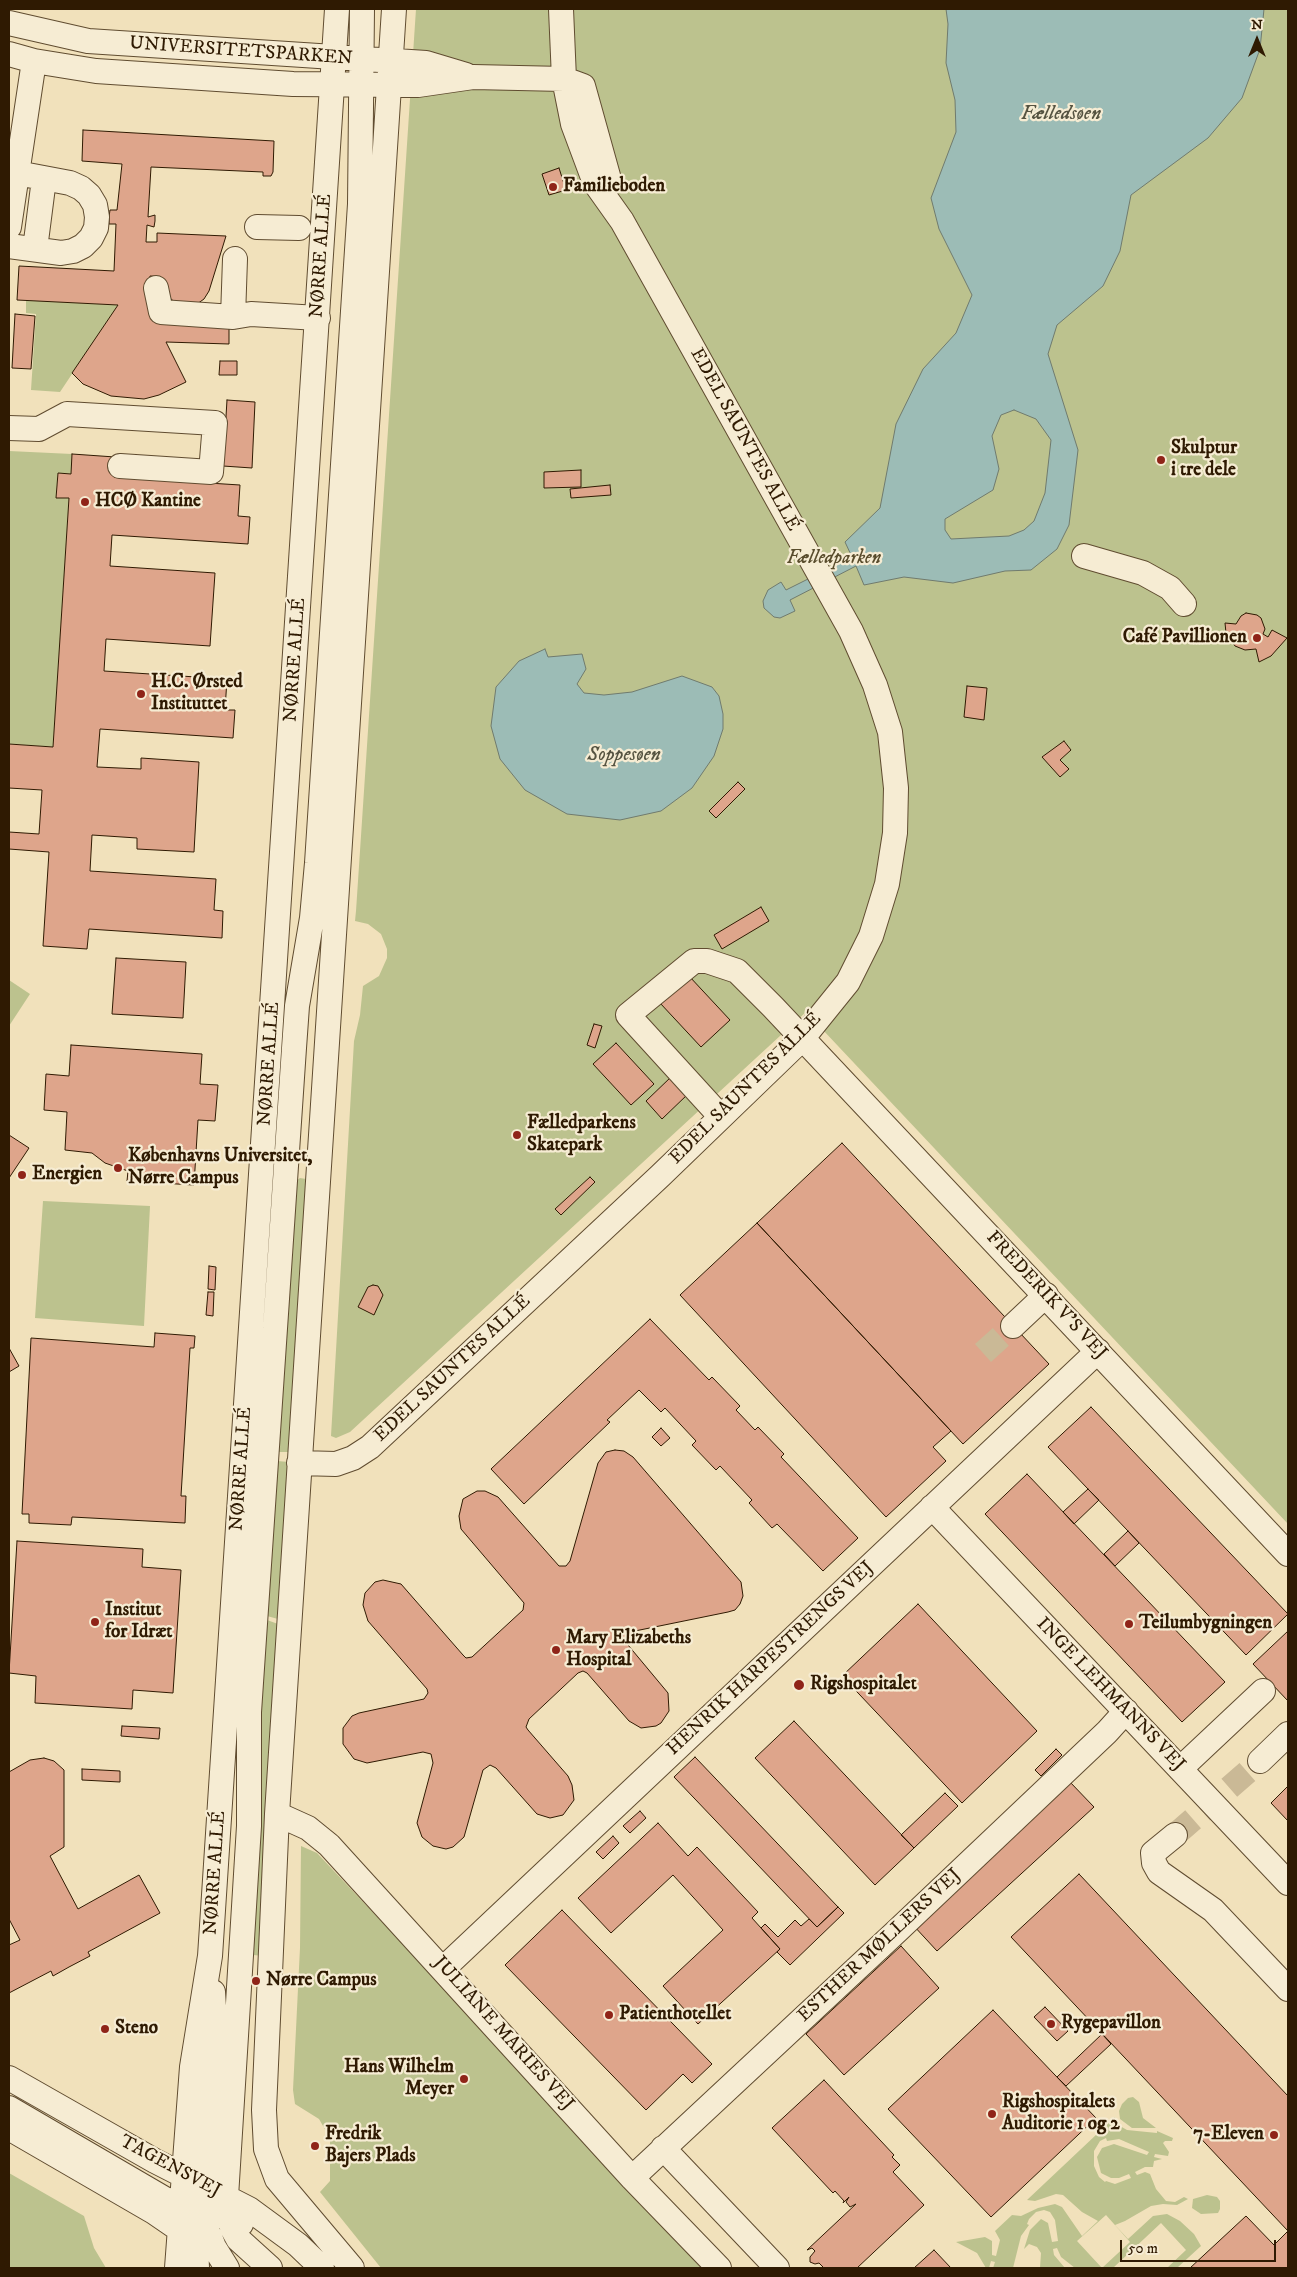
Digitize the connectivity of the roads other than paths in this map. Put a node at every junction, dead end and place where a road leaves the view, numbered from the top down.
1 (337, 9) edge
2 (362, 9) edge
3 (394, 9) edge
4 (561, 9) edge
5 (9, 23) edge
6 (9, 54) edge
7 (334, 58) junction
8 (362, 60) junction
9 (34, 61) junction
10 (391, 61) junction
11 (473, 77) junction
12 (564, 80) junction
13 (333, 85) junction
14 (362, 85) junction
15 (389, 85) junction
16 (17, 173) junction
17 (51, 180) junction
18 (9, 227) edge
19 (257, 227) dead end
20 (299, 228) dead end
21 (9, 246) edge
22 (43, 250) junction
23 (235, 260) dead end
24 (156, 288) dead end
25 (233, 317) junction
26 (318, 318) junction
27 (9, 428) edge
28 (120, 466) dead end
29 (1084, 556) dead end
30 (1184, 604) dead end
31 (802, 1039) junction
32 (721, 1117) junction
33 (1046, 1295) junction
34 (1013, 1326) tunnel mouth
35 (1098, 1350) junction
36 (299, 1463) junction
37 (932, 1508) junction
38 (1288, 1554) edge
39 (1263, 1691) dead end
40 (1126, 1711) junction
41 (1288, 1734) edge
42 (1260, 1761) tunnel mouth
43 (1180, 1769) junction
44 (277, 1814) junction
45 (1174, 1835) tunnel mouth
46 (1288, 1883) edge
47 (210, 1956) junction
48 (444, 1968) junction
49 (1288, 1989) edge
50 (9, 2078) edge
51 (9, 2108) edge
52 (9, 2128) edge
53 (663, 2148) junction
54 (183, 2176) junction
55 (632, 2178) junction
56 (227, 2208) junction
57 (194, 2218) junction
58 (248, 2248) junction
59 (177, 2268) edge
60 (197, 2268) edge
61 (226, 2268) edge
62 (270, 2268) edge
63 (300, 2268) edge
64 (322, 2268) edge
65 (352, 2268) edge
66 (719, 2268) edge
67 (777, 2268) edge

1 - 7 street, NØRRE ALLÉ
2 - 8 street
3 - 10 street
4 - 12 street, EDEL SAUNTES ALLÉ
5 - 7 street, UNIVERSITETSPARKEN
6 - 9 street, UNIVERSITETSPARKEN
7 - 8 street, UNIVERSITETSPARKEN
7 - 13 street, NØRRE ALLÉ
8 - 10 street, UNIVERSITETSPARKEN
8 - 14 street
9 - 13 street, UNIVERSITETSPARKEN
9 - 16 street
10 - 11 street, UNIVERSITETSPARKEN
10 - 15 street
11 - 12 street, UNIVERSITETSPARKEN
11 - 15 street, UNIVERSITETSPARKEN
12 - 31 street, EDEL SAUNTES ALLÉ
13 - 14 street, UNIVERSITETSPARKEN
13 - 26 street, NØRRE ALLÉ
14 - 15 street, UNIVERSITETSPARKEN
14 - 56 street
15 - 36 street
16 - 17 street
16 - 18 street
17 - 22 street
17 - 22 street
19 - 20 street
21 - 22 street
23 - 25 street
24 - 25 street
25 - 26 street
26 - 47 street, NØRRE ALLÉ
27 - 28 street
29 - 30 street
31 - 32 street, EDEL SAUNTES ALLÉ
31 - 32 street, FREDERIK V'S VEJ
31 - 33 street, FREDERIK V'S VEJ
32 - 36 street, EDEL SAUNTES ALLÉ
33 - 34 street
33 - 35 street, FREDERIK V'S VEJ
35 - 37 street, HENRIK HARPESTRENGS VEJ
35 - 38 street, FREDERIK V'S VEJ
36 - 44 street
37 - 40 street, INGE LEHMANNS VEJ
37 - 48 street, HENRIK HARPESTRENGS VEJ
39 - 43 street
40 - 43 street, INGE LEHMANNS VEJ
40 - 53 street, ESTHER MØLLERS VEJ
41 - 42 street
43 - 46 street, INGE LEHMANNS VEJ
44 - 48 street, JULIANE MARIES VEJ
44 - 65 street
45 - 49 street
47 - 54 street, NØRRE ALLÉ
47 - 57 street
48 - 55 street, JULIANE MARIES VEJ
50 - 54 street, TAGENSVEJ
51 - 57 street, TAGENSVEJ
52 - 57 street
53 - 55 street, ESTHER MØLLERS VEJ
53 - 67 street
54 - 57 street, NØRRE ALLÉ
55 - 66 street, JULIANE MARIES VEJ
56 - 57 street, TAGENSVEJ
56 - 58 street
56 - 63 street
56 - 64 street, TAGENSVEJ
57 - 58 street
57 - 59 street, NØRRE ALLÉ
57 - 60 street
57 - 61 street
58 - 62 street

